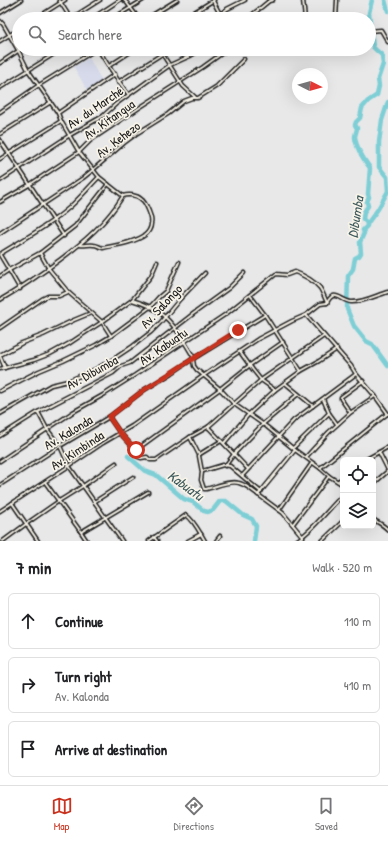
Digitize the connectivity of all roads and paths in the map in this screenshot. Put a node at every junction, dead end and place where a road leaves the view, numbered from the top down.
1 (21, 0) edge
2 (65, 0) edge
3 (100, 0) edge
4 (120, 0) edge
5 (124, 0) edge
6 (143, 0) edge
7 (177, 0) edge
8 (214, 0) edge
9 (245, 0) edge
10 (272, 0) edge
11 (303, 0) edge
12 (337, 0) edge
13 (60, 1) edge
14 (209, 1) edge
15 (130, 8) junction
16 (45, 12) edge
17 (67, 12) edge
18 (82, 12) edge
19 (102, 12) edge
20 (123, 12) edge
21 (133, 12) edge
22 (157, 12) edge
23 (193, 12) edge
24 (219, 12) edge
25 (223, 12) edge
26 (256, 12) edge
27 (304, 12) edge
28 (336, 12) edge
29 (0, 13) edge
30 (0, 21) edge
31 (376, 30) edge
32 (10, 35) junction
33 (12, 38) edge
34 (0, 41) edge
35 (388, 42) edge
36 (12, 55) edge
37 (22, 56) edge
38 (51, 56) edge
39 (86, 56) edge
40 (102, 56) edge
41 (124, 56) edge
42 (159, 56) edge
43 (163, 56) edge
44 (190, 56) edge
45 (218, 56) edge
46 (244, 60) dead end
47 (0, 62) edge
48 (170, 65) junction
49 (108, 66) junction
50 (28, 70) junction
51 (115, 74) junction
52 (118, 82) junction
53 (180, 82) junction
54 (39, 85) junction
55 (0, 88) edge
56 (129, 95) junction
57 (196, 98) junction
58 (51, 102) junction
59 (0, 112) edge
60 (58, 113) junction
61 (61, 121) junction
62 (0, 134) edge
63 (70, 135) junction
64 (0, 140) edge
65 (79, 152) junction
66 (8, 154) junction
67 (0, 159) edge
68 (19, 169) junction
69 (94, 169) junction
70 (99, 177) junction
71 (0, 181) edge
72 (108, 184) junction
73 (29, 185) junction
74 (123, 196) junction
75 (0, 202) edge
76 (43, 204) junction
77 (53, 220) junction
78 (0, 233) edge
79 (64, 236) junction
80 (80, 245) junction
81 (40, 253) junction
82 (0, 255) edge
83 (157, 262) dead end
84 (179, 262) dead end
85 (49, 269) junction
86 (10, 270) junction
87 (205, 273) dead end
88 (244, 273) dead end
89 (0, 276) edge
90 (20, 289) junction
91 (68, 292) junction
92 (388, 292) edge
93 (250, 296) junction
94 (0, 300) edge
95 (132, 300) junction
96 (327, 303) junction
97 (150, 307) junction
98 (91, 313) junction
99 (265, 315) junction
100 (306, 315) junction
101 (165, 317) junction
102 (102, 322) junction
103 (0, 328) edge
104 (175, 328) junction
105 (274, 330) junction
106 (111, 336) junction
107 (324, 336) junction
108 (184, 342) junction
109 (283, 342) junction
110 (337, 349) junction
111 (240, 352) junction
112 (0, 355) edge
113 (194, 358) junction
114 (293, 358) junction
115 (250, 365) junction
116 (0, 369) edge
117 (5, 369) junction
118 (301, 371) junction
119 (356, 374) junction
120 (203, 376) junction
121 (261, 380) junction
122 (363, 381) junction
123 (285, 383) junction
124 (220, 389) junction
125 (276, 390) junction
126 (0, 391) edge
127 (298, 394) junction
128 (375, 396) junction
129 (323, 399) junction
130 (234, 404) junction
131 (313, 406) junction
132 (38, 412) junction
133 (329, 413) junction
134 (350, 413) junction
135 (0, 414) edge
136 (249, 414) junction
137 (388, 414) edge
138 (109, 417) junction
139 (263, 424) junction
140 (337, 424) junction
141 (208, 427) junction
142 (47, 429) junction
143 (120, 433) junction
144 (0, 436) edge
145 (278, 436) junction
146 (190, 437) junction
147 (222, 442) junction
148 (60, 446) junction
149 (388, 447) edge
150 (293, 448) junction
151 (136, 450) junction
152 (295, 450) junction
153 (379, 452) junction
154 (234, 454) junction
155 (199, 455) junction
156 (305, 457) junction
157 (370, 457) edge
158 (0, 462) edge
159 (116, 463) dead end
160 (312, 463) junction
161 (69, 466) junction
162 (225, 466) junction
163 (320, 468) junction
164 (248, 469) junction
165 (388, 470) edge
166 (202, 472) junction
167 (242, 476) junction
168 (329, 476) junction
169 (133, 477) dead end
170 (376, 481) edge
171 (45, 482) junction
172 (338, 482) edge
173 (0, 485) edge
174 (83, 486) junction
175 (148, 492) dead end
176 (261, 492) junction
177 (258, 495) junction
178 (340, 498) edge
179 (59, 501) junction
180 (94, 502) junction
181 (12, 503) junction
182 (279, 510) junction
183 (0, 511) edge
184 (106, 517) junction
185 (376, 522) edge
186 (26, 524) junction
187 (293, 524) junction
188 (340, 525) edge
189 (388, 530) edge
190 (82, 532) junction
191 (201, 534) junction
192 (220, 536) dead end
193 (154, 537) junction
194 (302, 537) junction
195 (3, 541) edge
196 (38, 541) edge
197 (87, 541) edge
198 (122, 541) edge
199 (149, 541) edge
200 (157, 541) edge
201 (188, 541) edge
202 (205, 541) edge
203 (216, 541) edge
204 (296, 541) edge
205 (303, 541) edge
206 (322, 541) edge

1 - 29 street
2 - 13 street
3 - 18 street
4 - 19 street
5 - 15 street
6 - 15 street
7 - 22 street
8 - 14 street
8 - 24 street
9 - 25 street
10 - 26 street
11 - 27 street
12 - 28 street
13 - 16 street
13 - 17 street
14 - 23 street
15 - 20 street
15 - 21 street
30 - 32 street
31 - 35 street
32 - 33 street
32 - 34 street
36 - 47 street
37 - 50 street
38 - 50 street
39 - 54 street
40 - 49 street
41 - 49 street
42 - 52 street
43 - 48 street
44 - 48 street, Av. du Marché
45 - 53 street, Av. Kitangua
46 - 57 street, Av. Kehezo
48 - 53 street
48 - 56 street, Av. du Marché
49 - 51 street
50 - 54 street
50 - 55 street
51 - 52 street
51 - 60 street
52 - 56 street
53 - 57 street
53 - 65 street, Av. Kitangua
54 - 58 street
54 - 59 street
56 - 63 street, Av. du Marché
57 - 69 street, Av. Kehezo
58 - 60 street
58 - 62 street
60 - 61 street
61 - 63 street
61 - 66 street
63 - 65 street
63 - 68 street, Av. du Marché
64 - 66 street
65 - 69 street
65 - 73 street, Av. Kitangua
66 - 67 street
66 - 68 street
68 - 71 street, Av. du Marché
68 - 73 street
69 - 70 street
69 - 76 street, Av. Kehezo
70 - 72 street
70 - 77 street
72 - 74 street
72 - 79 street
73 - 75 street, Av. Kitangua
73 - 76 street
74 - 80 street
74 - 80 street
76 - 77 street
76 - 78 street, Av. Kehezo
77 - 79 street
77 - 82 street
79 - 81 street
80 - 85 street
81 - 85 street
81 - 86 street
82 - 86 street
83 - 95 street
84 - 97 street
85 - 90 street
85 - 91 street
86 - 89 street
86 - 90 street
87 - 101 street, Av. Salongo
88 - 104 street, Av. Dibumba
90 - 94 street
91 - 98 street
91 - 103 street
92 - 96 street, Av. Kimbinda
93 - 96 street, Av. Kabuatu
93 - 99 street
93 - 108 street, Av. Kabuatu
95 - 97 street
95 - 102 street
96 - 100 street, Av. Kimbinda
97 - 101 street
97 - 106 street
98 - 102 street
98 - 112 street
99 - 105 street
99 - 113 street, Av. Kalonda
100 - 105 street, Av. Kimbinda
100 - 107 street
101 - 104 street
101 - 135 street, Av. Salongo
102 - 106 street
102 - 117 street
104 - 108 street
104 - 132 street, Av. Dibumba
105 - 109 street
105 - 111 street, Av. Kimbinda
106 - 126 street
107 - 110 street
107 - 114 street
108 - 113 street
108 - 142 street, Av. Kabuatu
109 - 114 street
109 - 115 street
110 - 118 street
110 - 119 street
111 - 115 street
111 - 120 street, Av. Kimbinda
112 - 117 street
113 - 120 street
113 - 138 street, Av. Kalonda
114 - 118 street
114 - 121 street
115 - 121 street
115 - 124 street
116 - 117 street
118 - 123 street
119 - 122 street
119 - 129 street
120 - 124 street
120 - 143 street, Av. Kimbinda
121 - 125 street
121 - 130 street
122 - 128 street
122 - 134 street
123 - 125 street
123 - 127 street
124 - 130 street
124 - 151 street
125 - 136 street
127 - 131 street
127 - 139 street
128 - 134 street
128 - 137 street
129 - 131 street
129 - 133 street
130 - 136 street
130 - 141 street
131 - 145 street
132 - 142 street
132 - 144 street, Av. Dibumba
133 - 140 street
133 - 150 street
134 - 140 street
136 - 139 street
136 - 147 street
137 - 163 street
138 - 143 street
138 - 148 street, Av. Kalonda
139 - 145 street
139 - 154 street
140 - 156 street
141 - 146 street
141 - 147 street
142 - 148 street
142 - 158 street, Av. Kabuatu
143 - 151 street
143 - 161 street, Av. Kimbinda
145 - 150 street
145 - 164 street
146 - 151 street
146 - 155 street
147 - 154 street
147 - 155 street
148 - 161 street
148 - 173 street, Av. Kalonda
149 - 153 street
150 - 152 street
152 - 156 street
152 - 176 street
153 - 157 street
153 - 165 street
154 - 162 street
154 - 164 street
155 - 166 street
156 - 160 street
159 - 174 street
160 - 163 street
160 - 182 street
161 - 171 street, Av. Kimbinda
161 - 174 street
162 - 166 street
162 - 167 street
163 - 168 street
164 - 167 street
165 - 170 street
166 - 177 street
167 - 176 street
168 - 172 street
168 - 187 street
169 - 180 street
171 - 179 street
171 - 181 street, Av. Kimbinda
174 - 179 street
174 - 180 street
175 - 184 street
176 - 177 street
177 - 182 street
178 - 194 street
179 - 186 street
179 - 190 street
180 - 184 street
181 - 183 street, Av. Kimbinda
181 - 186 street
182 - 187 street
184 - 190 street
184 - 198 street
185 - 189 street
186 - 195 street
186 - 196 street
187 - 194 street
188 - 206 street
190 - 197 street
191 - 193 street
191 - 201 street
191 - 202 street
192 - 203 street
193 - 199 street
193 - 200 street
194 - 204 street
194 - 205 street

